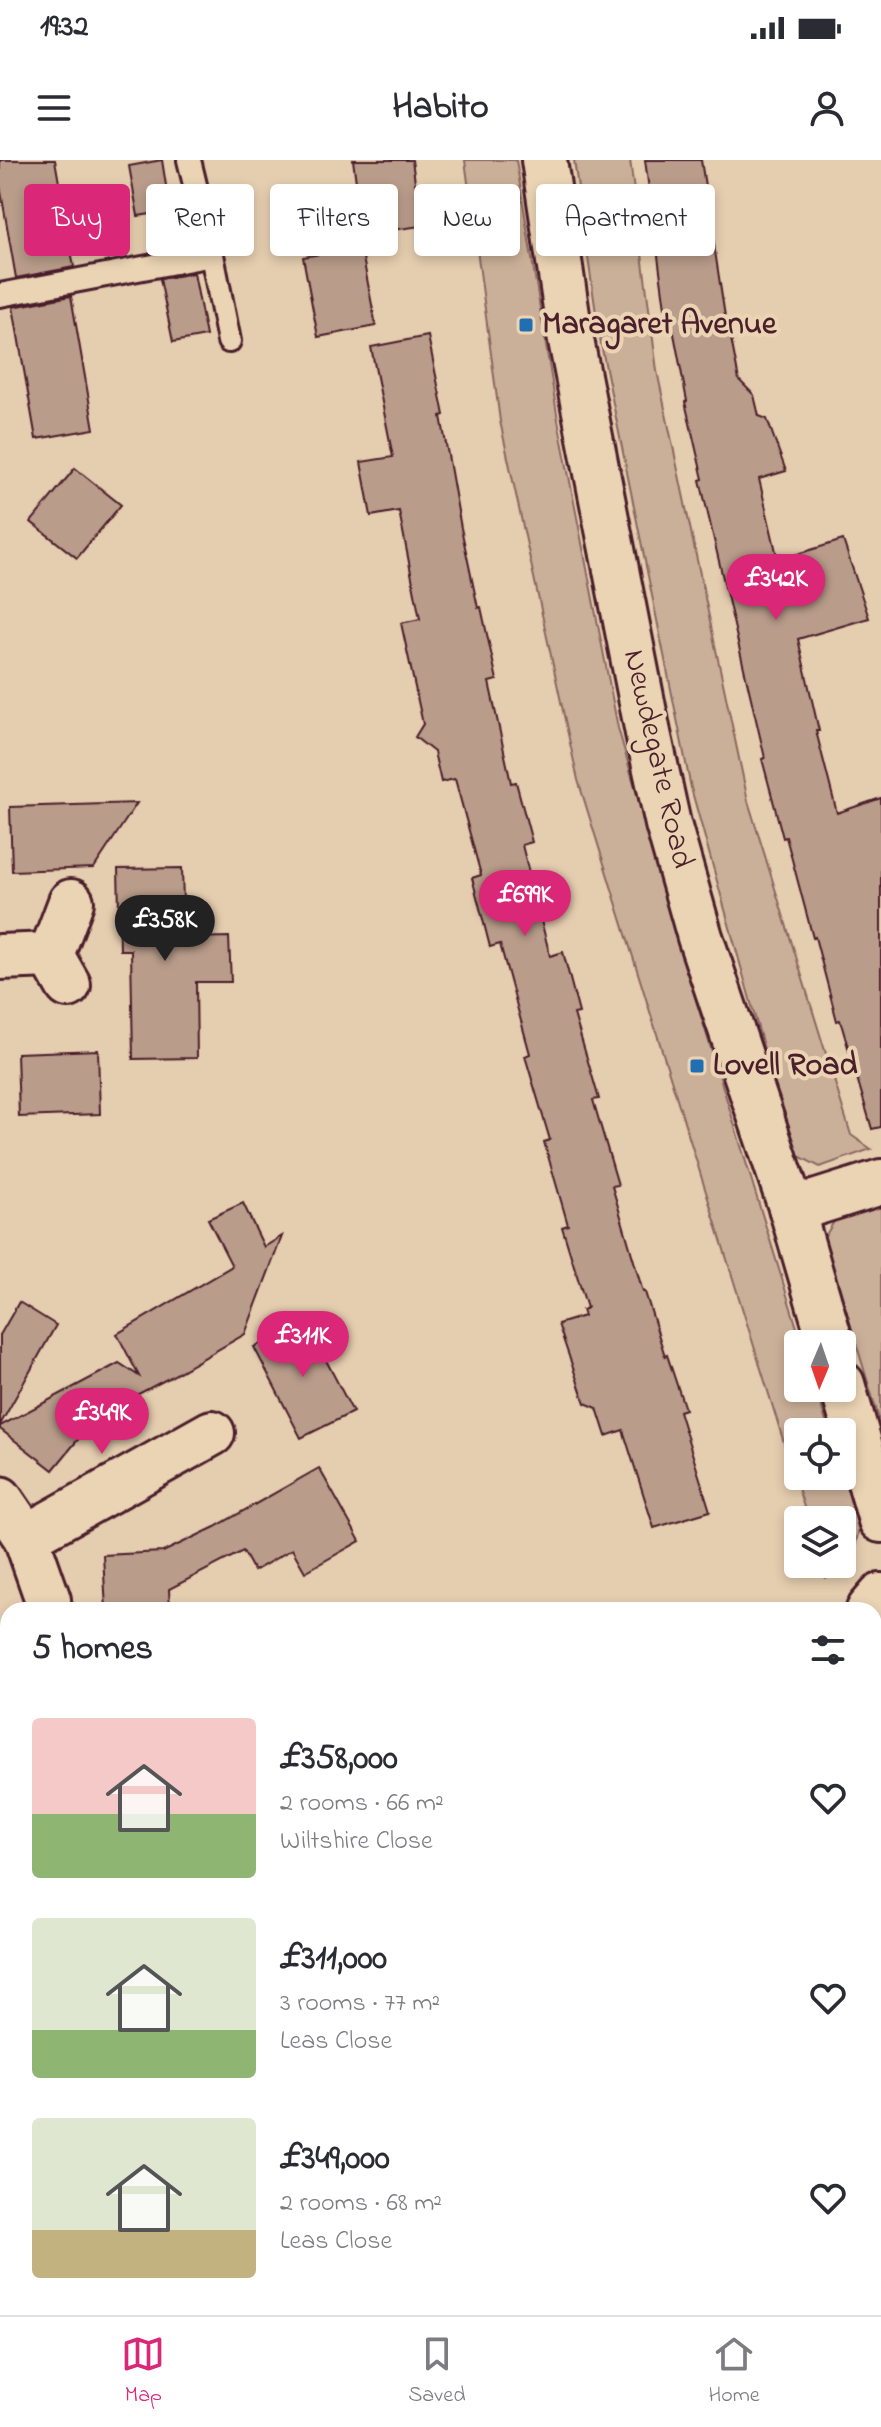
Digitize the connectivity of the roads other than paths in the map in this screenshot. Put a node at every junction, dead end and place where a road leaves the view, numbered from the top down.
1 (189, 160) edge
2 (544, 160) edge
3 (195, 184) edge
4 (207, 256) edge
5 (212, 256) edge
6 (0, 295) edge
7 (229, 341) dead end
8 (71, 902) dead end
9 (0, 957) edge
10 (881, 1182) edge
11 (792, 1210) junction
12 (827, 1330) edge
13 (847, 1402) edge
14 (212, 1433) dead end
15 (0, 1499) edge
16 (881, 1518) edge
17 (26, 1537) junction
18 (48, 1602) edge

1 - 3 lane
2 - 11 street, Newdegate Road
4 - 6 lane
5 - 7 lane
8 - 9 street
10 - 11 street
11 - 12 street, Newdegate Road
13 - 16 street
14 - 17 street
15 - 17 street
17 - 18 street

